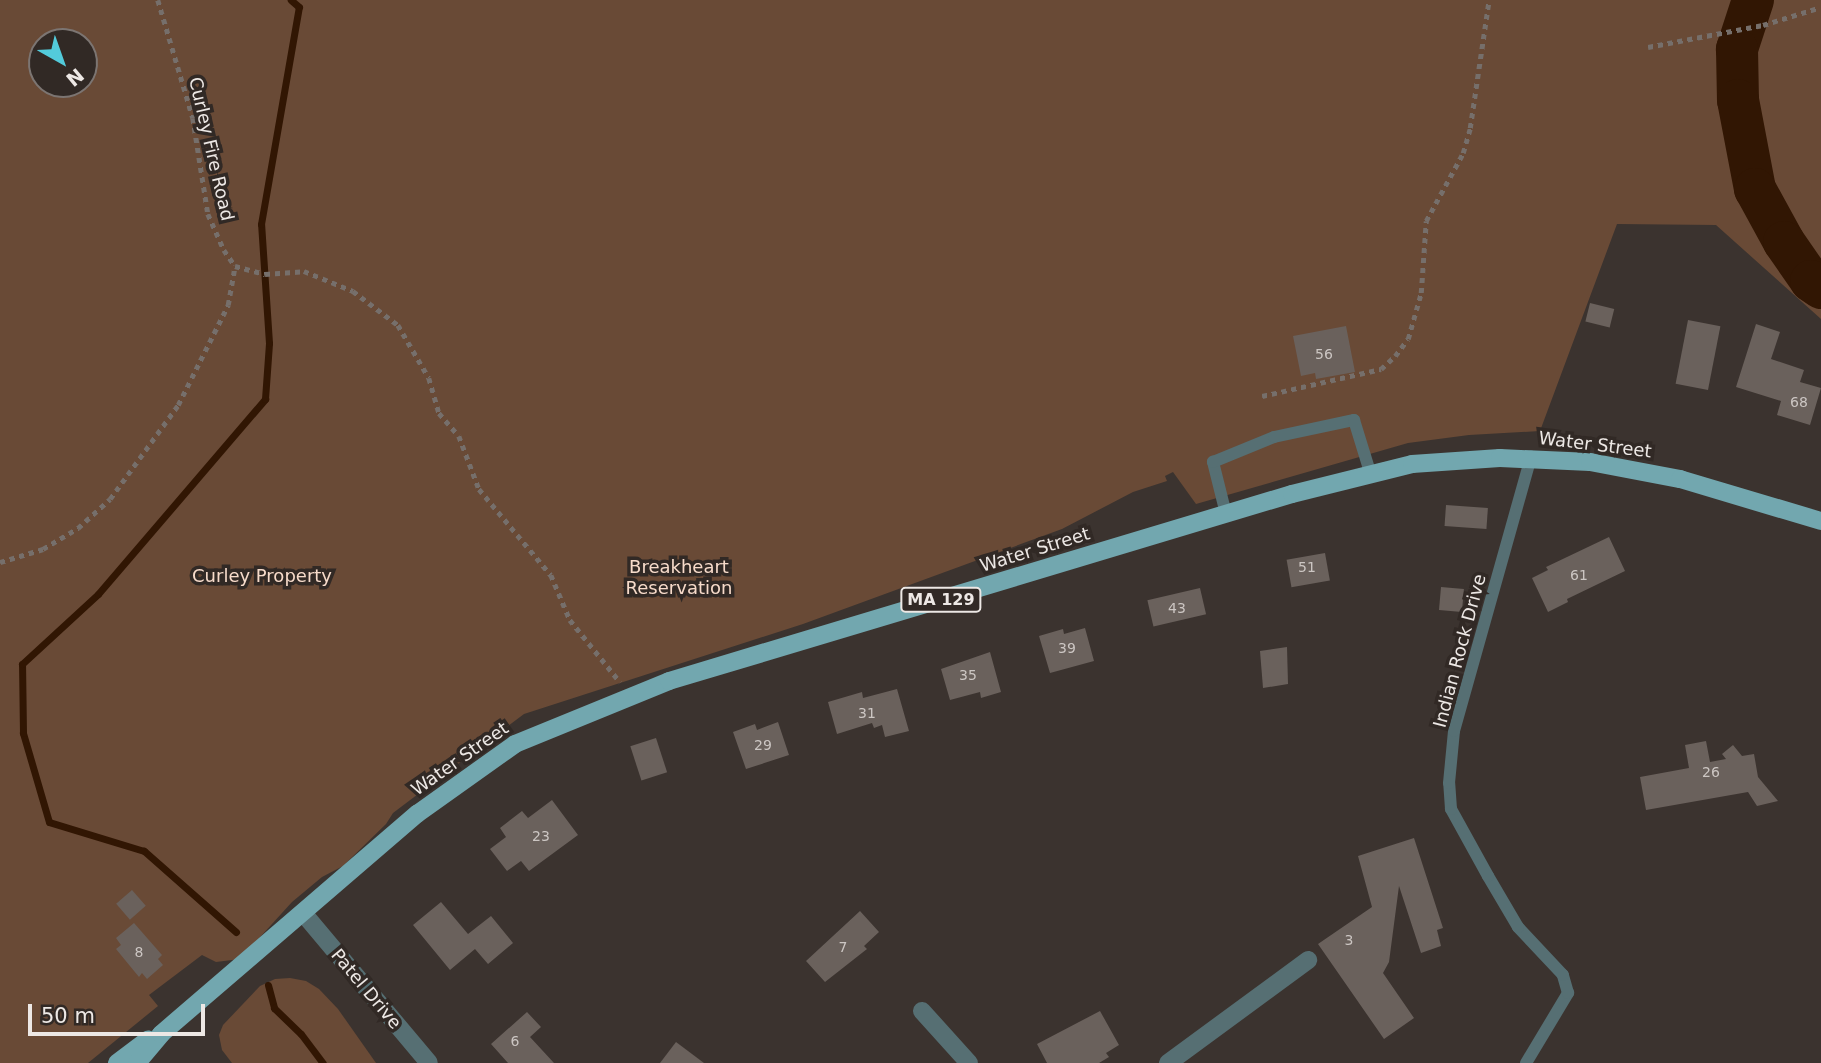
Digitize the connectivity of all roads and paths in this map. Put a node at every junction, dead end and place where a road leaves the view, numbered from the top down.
1 (158, 0) edge
2 (1489, 0) edge
3 (1818, 8) dead end
4 (1647, 47) dead end
5 (235, 266) junction
6 (1262, 396) dead end
7 (1531, 457) junction
8 (1370, 472) junction
9 (1226, 514) junction
10 (1821, 521) edge
11 (0, 562) edge
12 (631, 696) junction
13 (304, 914) junction
14 (1308, 960) dead end
15 (922, 1011) dead end
16 (161, 1034) junction
17 (117, 1063) edge
18 (137, 1063) edge
19 (429, 1063) edge
20 (970, 1063) edge
21 (1167, 1063) edge
22 (1526, 1063) edge

1 - 5 path, Curley Fire Road
2 - 6 path
3 - 4 path
5 - 11 path
5 - 12 path
7 - 8 main road, Water Street / MA 129
7 - 10 main road, Water Street / MA 129
7 - 22 lane, Indian Rock Drive
8 - 9 main road, Water Street / MA 129
8 - 9 lane
9 - 12 main road, Water Street / MA 129
12 - 13 main road, Water Street / MA 129
13 - 16 main road, Water Street / MA 129
13 - 19 street, Patel Drive
14 - 21 street
15 - 20 street
16 - 17 main road, Water Street / MA 129
16 - 18 main road, Water Street / MA 129

